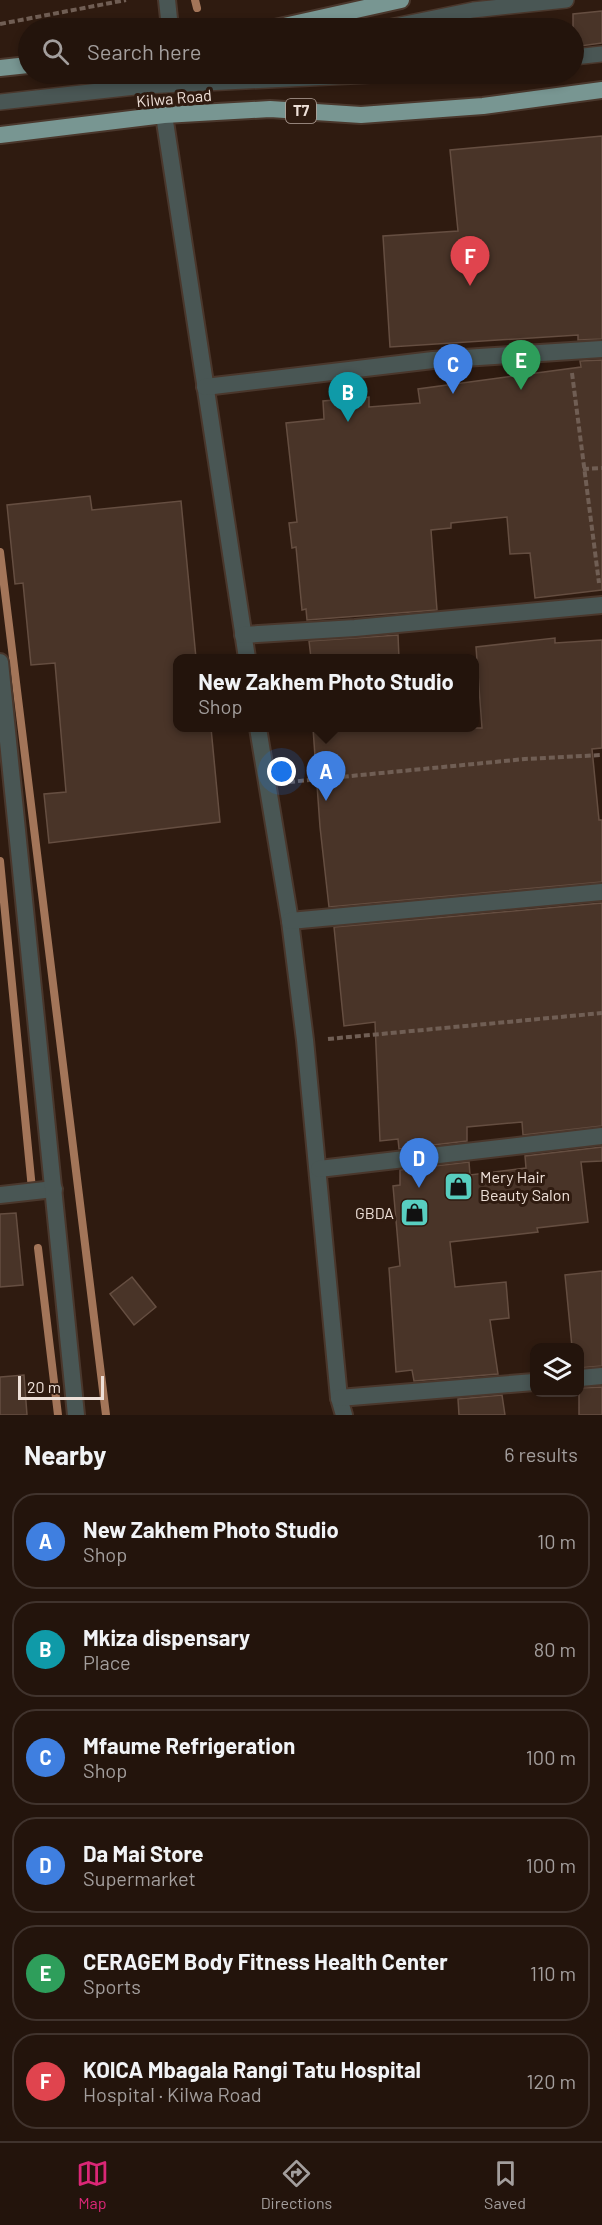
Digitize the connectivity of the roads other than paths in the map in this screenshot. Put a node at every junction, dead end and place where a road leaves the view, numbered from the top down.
1 (167, 0) edge
2 (400, 0) edge
3 (566, 0) edge
4 (169, 18) edge
5 (320, 18) edge
6 (434, 18) edge
7 (602, 54) edge
8 (584, 56) edge
9 (18, 66) edge
10 (0, 68) edge
11 (152, 84) edge
12 (185, 84) edge
13 (144, 86) junction
14 (602, 90) edge
15 (0, 102) edge
16 (164, 116) junction
17 (0, 135) edge
18 (602, 349) edge
19 (204, 387) junction
20 (602, 605) edge
21 (243, 635) junction
22 (246, 654) edge
23 (0, 662) edge
24 (1, 687) edge
25 (259, 732) edge
26 (602, 892) edge
27 (290, 921) junction
28 (602, 1136) edge
29 (320, 1169) junction
30 (54, 1189) junction
31 (0, 1195) edge
32 (602, 1376) edge
33 (584, 1378) edge
34 (530, 1382) edge
35 (339, 1398) junction
36 (76, 1415) edge
37 (344, 1415) edge

1 - 4 street
2 - 5 highway
3 - 6 lane
7 - 8 lane
9 - 10 highway
11 - 13 lane
12 - 13 lane
13 - 15 lane
14 - 16 highway, Kilwa Road / T7
16 - 17 highway, Kilwa Road / T7
16 - 19 street
18 - 19 street
19 - 21 street
20 - 21 street
21 - 22 street
23 - 24 street
24 - 30 street
25 - 27 street
26 - 27 street
27 - 29 street
28 - 29 street
29 - 35 street
30 - 31 street
30 - 36 street
32 - 33 street
34 - 35 street
35 - 37 street

